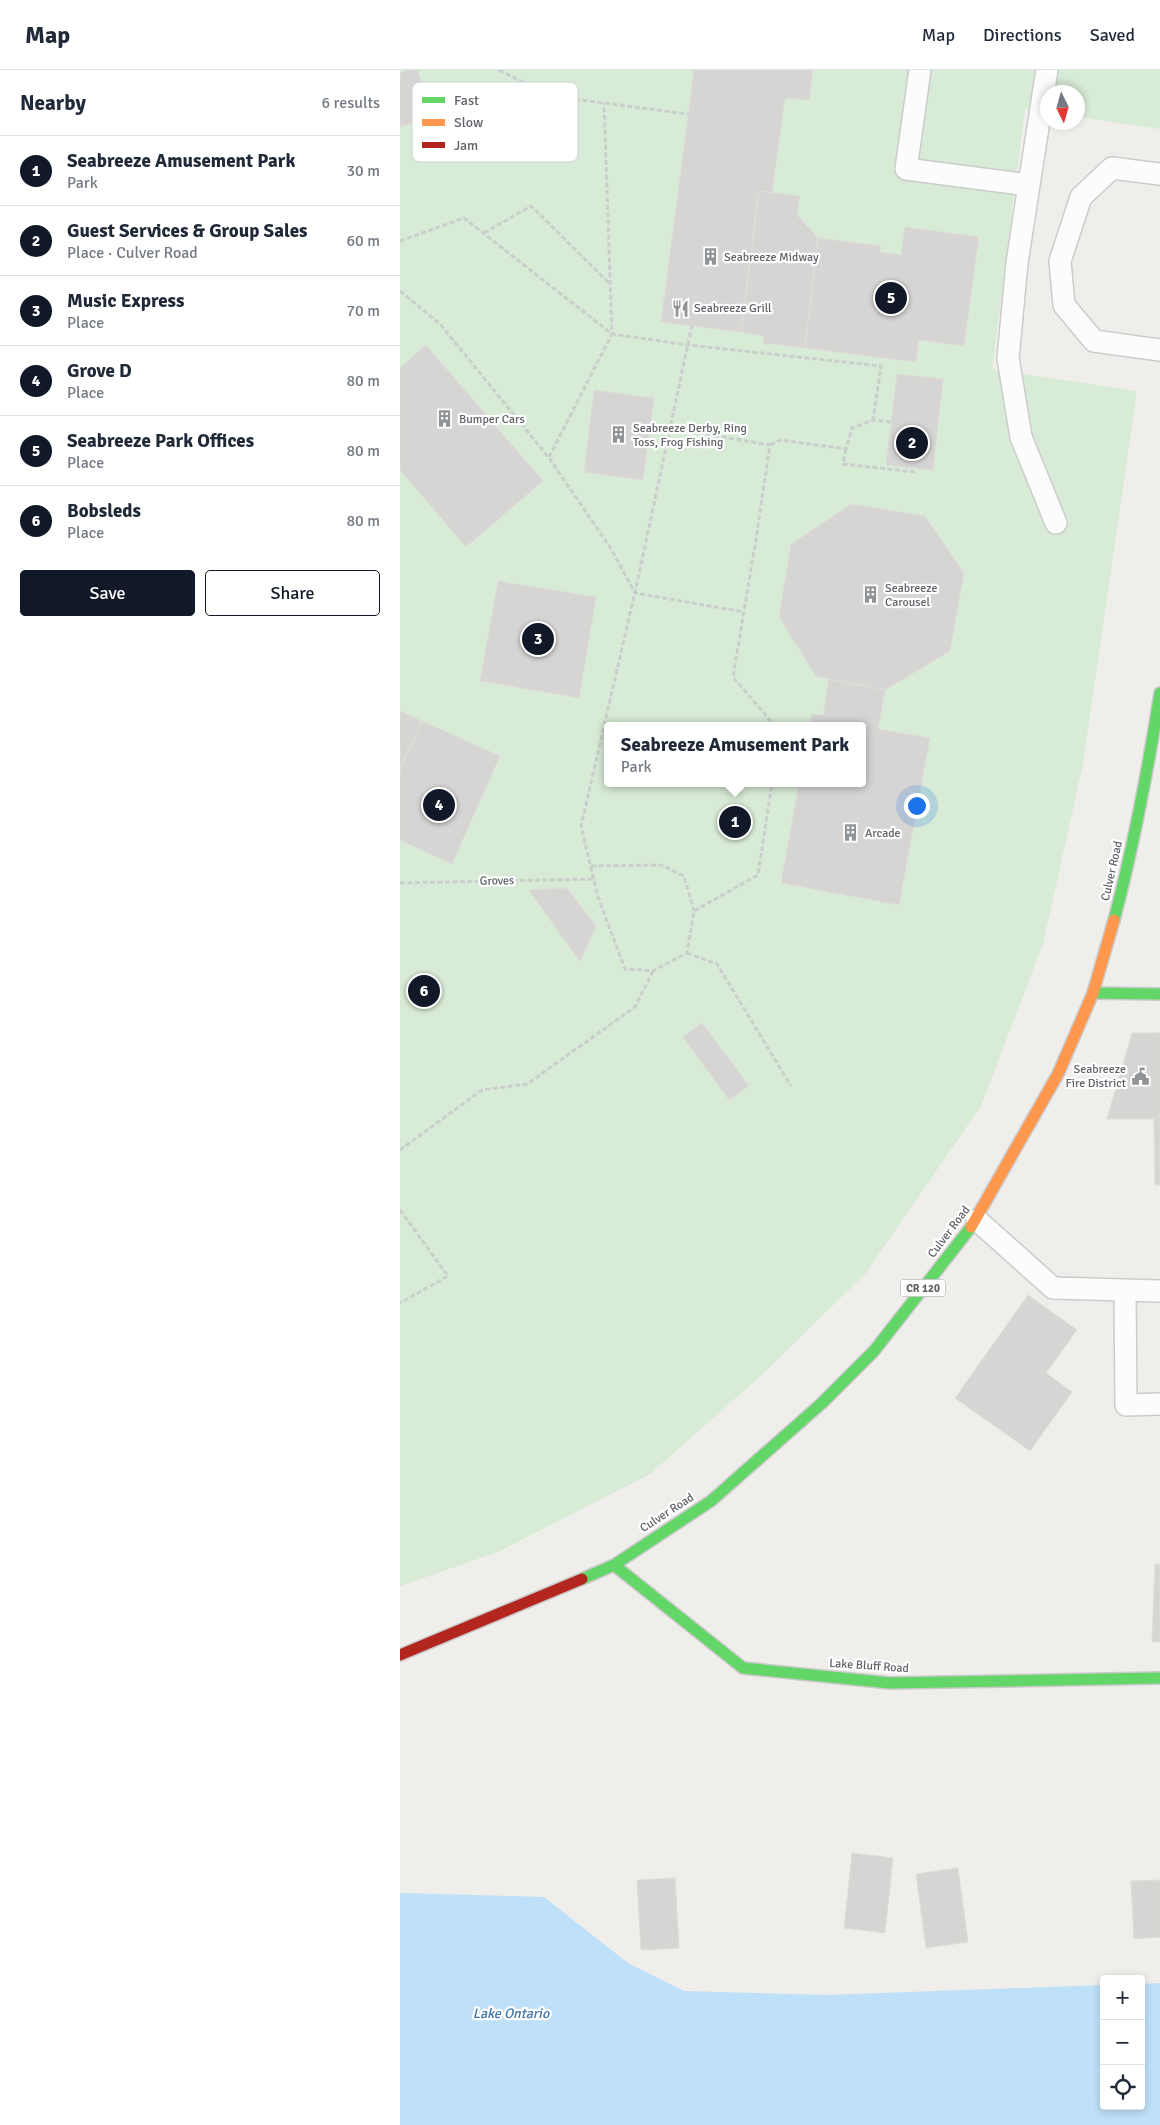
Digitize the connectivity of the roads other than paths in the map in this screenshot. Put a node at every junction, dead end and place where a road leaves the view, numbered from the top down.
1 (920, 70) edge
2 (1047, 70) edge
3 (1160, 174) edge
4 (1029, 185) junction
5 (1160, 350) edge
6 (1056, 523) dead end
7 (1160, 693) edge
8 (1094, 993) junction
9 (1160, 994) edge
10 (977, 1220) junction
11 (1125, 1291) junction
12 (1160, 1291) edge
13 (1160, 1404) edge
14 (614, 1564) junction
15 (400, 1655) edge
16 (1160, 1678) edge

1 - 4 lane
2 - 4 lane
3 - 5 lane
4 - 6 lane
7 - 8 main road, Culver Road / CR 120
8 - 9 main road
8 - 10 main road, Culver Road / CR 120
10 - 11 lane
10 - 14 main road, Culver Road / CR 120
11 - 12 lane
11 - 13 lane
14 - 15 main road, Culver Road / CR 120
14 - 16 main road, Lake Bluff Road

